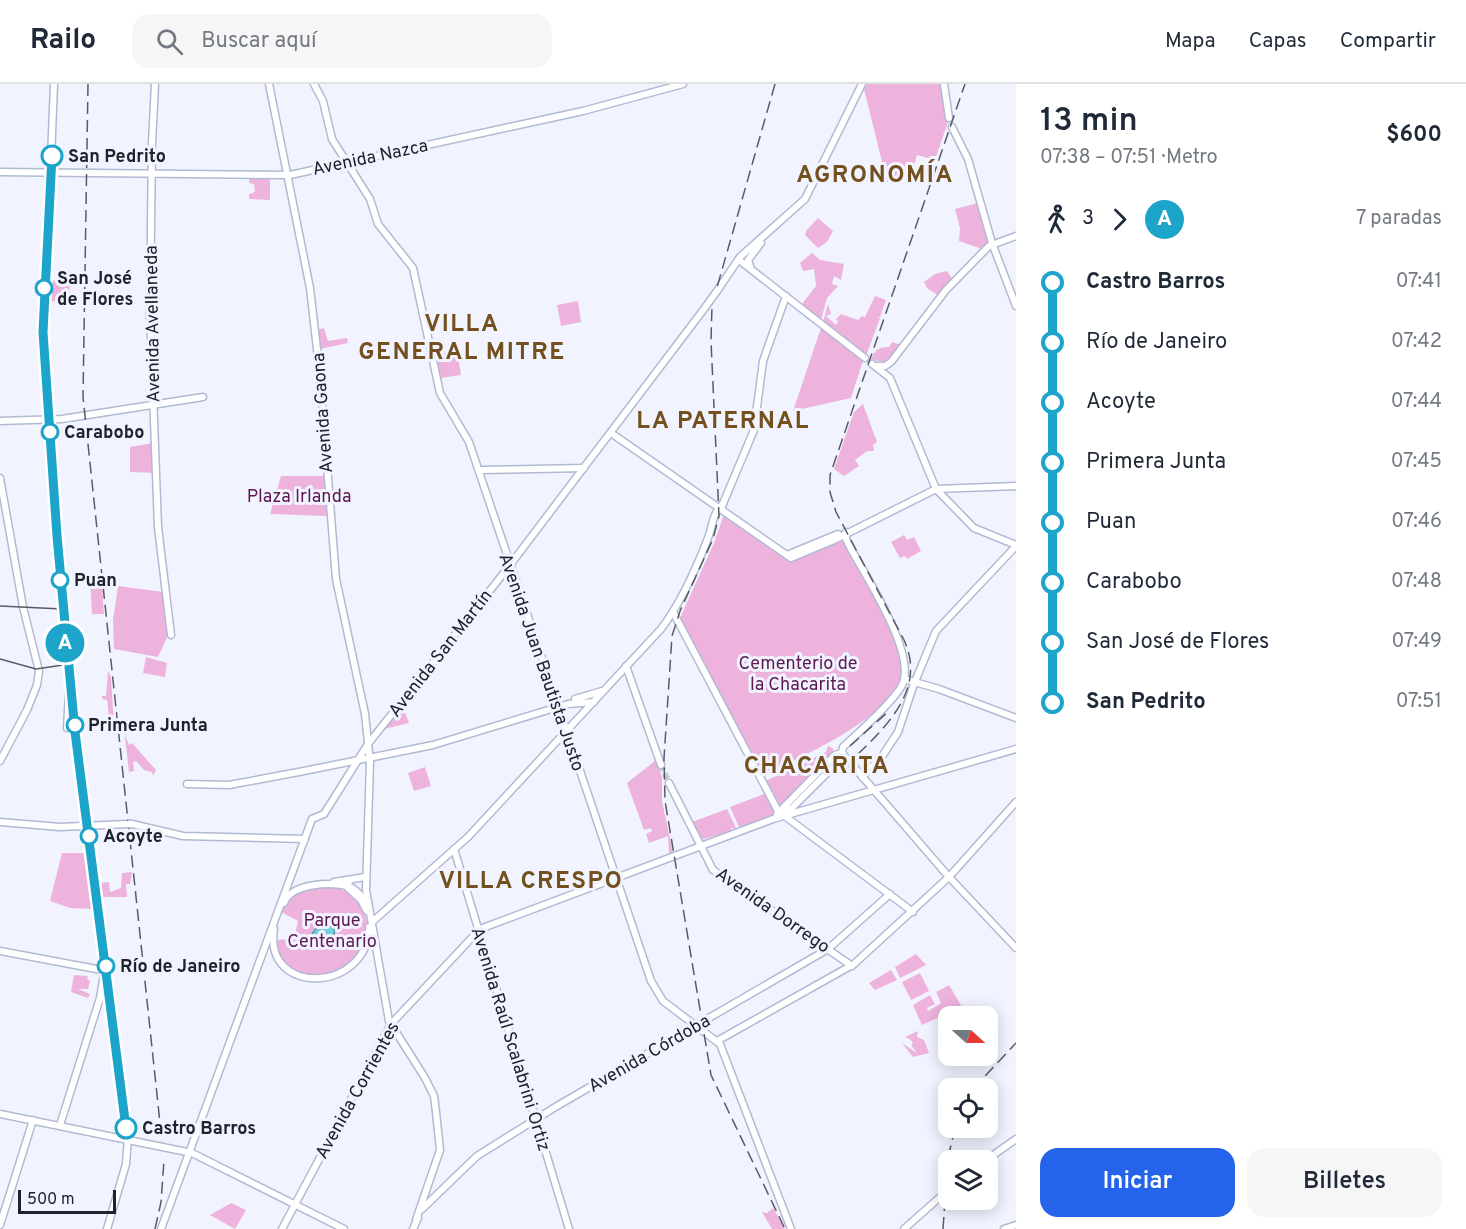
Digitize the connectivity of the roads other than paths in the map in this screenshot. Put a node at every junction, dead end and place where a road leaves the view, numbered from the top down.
1 (54, 84) edge
2 (155, 84) edge
3 (269, 84) edge
4 (316, 84) edge
5 (683, 84) edge
6 (864, 84) edge
7 (944, 84) edge
8 (348, 162) junction
9 (0, 172) edge
10 (51, 172) junction
11 (151, 173) junction
12 (287, 175) junction
13 (1016, 236) edge
14 (761, 243) junction
15 (992, 243) junction
16 (739, 260) junction
17 (752, 269) junction
18 (786, 296) junction
19 (1016, 306) edge
20 (864, 358) dead end
21 (203, 397) dead end
22 (153, 404) junction
23 (49, 420) junction
24 (0, 421) edge
25 (612, 433) junction
26 (586, 468) junction
27 (481, 470) junction
28 (0, 478) edge
29 (1013, 486) edge
30 (936, 489) junction
31 (946, 492) junction
32 (723, 509) junction
33 (844, 536) junction
34 (1016, 545) edge
35 (511, 564) junction
36 (673, 612) junction
37 (171, 635) dead end
38 (67, 660) junction
39 (626, 666) junction
40 (904, 679) junction
41 (917, 680) junction
42 (603, 691) junction
43 (568, 703) junction
44 (590, 703) junction
45 (558, 706) junction
46 (1016, 718) edge
47 (67, 728) dead end
48 (566, 731) junction
49 (369, 741) junction
50 (1016, 749) edge
51 (842, 757) junction
52 (370, 759) junction
53 (0, 760) edge
54 (358, 760) junction
55 (661, 765) tunnel mouth
56 (863, 778) junction
57 (808, 782) junction
58 (669, 783) tunnel mouth
59 (187, 784) dead end
60 (873, 790) junction
61 (809, 791) junction
62 (1016, 802) edge
63 (784, 810) junction
64 (0, 822) edge
65 (88, 826) junction
66 (305, 838) junction
67 (700, 846) junction
68 (453, 852) junction
69 (364, 877) junction
70 (949, 877) junction
71 (617, 878) junction
72 (346, 884) junction
73 (288, 891) junction
74 (363, 893) junction
75 (890, 894) junction
76 (913, 912) junction
77 (372, 922) junction
78 (477, 931) junction
79 (271, 933) junction
80 (371, 933) junction
81 (1016, 948) edge
82 (825, 950) junction
83 (0, 951) edge
84 (852, 966) junction
85 (105, 971) junction
86 (105, 987) junction
87 (391, 1024) junction
88 (698, 1025) junction
89 (718, 1040) junction
90 (0, 1114) edge
91 (534, 1120) junction
92 (32, 1122) junction
93 (60, 1125) junction
94 (128, 1138) junction
95 (1014, 1142) edge
96 (190, 1152) junction
97 (998, 1153) edge
98 (938, 1199) tunnel mouth
99 (296, 1204) junction
100 (416, 1220) junction
101 (0, 1225) edge
102 (1016, 1225) edge
103 (908, 1227) edge
104 (108, 1229) edge
105 (161, 1229) edge
106 (282, 1229) edge
107 (344, 1229) edge
108 (413, 1229) edge
109 (570, 1229) edge
110 (792, 1229) edge
111 (1004, 1229) edge

1 - 10 main road
2 - 11 main road, Avenida Avellaneda
3 - 12 main road, Avenida Gaona
4 - 8 main road, Avenida Juan Bautista Justo
5 - 8 main road, Avenida Nazca
6 - 14 main road, Avenida San Martín
6 - 16 main road, Avenida San Martín
7 - 15 main road
8 - 12 main road, Avenida Nazca
8 - 27 main road, Avenida Juan Bautista Justo
8 - 35 main road, Avenida Juan Bautista Justo
9 - 10 main road, Avenida Nazca
10 - 11 main road, Avenida Nazca
10 - 23 main road
11 - 12 main road, Avenida Nazca
11 - 22 main road, Avenida Avellaneda
12 - 49 main road, Avenida Gaona
13 - 15 main road
14 - 16 main road, Avenida San Martín
14 - 17 main road
15 - 19 main road
15 - 30 main road
16 - 17 main road
16 - 25 main road, Avenida San Martín, bridge
17 - 18 main road
18 - 20 main road
18 - 32 main road
21 - 22 main road
22 - 23 main road
22 - 37 main road, Avenida Avellaneda
23 - 24 main road
23 - 38 main road
25 - 26 main road, Avenida San Martín
25 - 32 main road
26 - 27 main road
26 - 35 main road, Avenida San Martín
27 - 35 main road, Avenida Juan Bautista Justo
28 - 53 main road
29 - 31 main road
30 - 31 main road
30 - 33 main road
31 - 34 main road
32 - 33 main road
32 - 36 main road
33 - 40 main road
34 - 41 main road
35 - 45 main road, Avenida Juan Bautista Justo
35 - 49 main road, Avenida San Martín
36 - 39 main road
36 - 63 main road
38 - 47 main road
38 - 65 main road
39 - 42 main road
39 - 55 main road
40 - 41 main road
40 - 51 main road
41 - 46 main road
41 - 56 main road
42 - 43 main road
42 - 44 main road
43 - 44 main road
43 - 45 main road
44 - 48 main road
45 - 48 main road, Avenida Juan Bautista Justo
45 - 52 main road
48 - 68 main road
48 - 71 main road, Avenida Juan Bautista Justo
49 - 52 main road, Avenida Gaona
49 - 54 main road
50 - 60 main road
51 - 56 main road
51 - 57 main road, Avenida Corrientes
51 - 61 main road, Avenida Corrientes
52 - 54 main road
52 - 69 main road, Avenida Gaona
54 - 59 main road
54 - 66 main road
56 - 60 main road
57 - 61 main road
57 - 63 main road, Avenida Corrientes
58 - 67 main road, Avenida Dorrego
60 - 63 main road
60 - 70 main road
61 - 63 main road, Avenida Corrientes
62 - 70 main road
63 - 67 main road, Avenida Corrientes
63 - 75 main road
64 - 65 main road
65 - 66 main road
65 - 85 main road
66 - 73 main road
67 - 71 main road, Avenida Corrientes
67 - 82 main road, Avenida Dorrego
68 - 77 main road
68 - 78 main road, Avenida Raúl Scalabrini Ortiz
69 - 72 main road
69 - 74 main road, Avenida Gaona
70 - 76 main road
70 - 81 main road
71 - 78 main road, Avenida Corrientes
71 - 88 main road, Avenida Juan Bautista Justo
72 - 73 main road
72 - 74 main road
72 - 80 main road
73 - 79 main road
74 - 77 main road
75 - 76 main road
75 - 82 main road, Avenida Córdoba
76 - 84 main road
77 - 80 main road
78 - 87 main road, Avenida Corrientes
78 - 91 main road, Avenida Raúl Scalabrini Ortiz
79 - 80 main road
79 - 96 main road
80 - 87 main road
82 - 84 main road, Avenida Dorrego
82 - 88 main road, Avenida Córdoba
83 - 85 main road
84 - 89 main road
85 - 86 main road
86 - 93 main road
86 - 94 main road
87 - 99 main road, Avenida Corrientes
87 - 100 main road, Avenida Córdoba
88 - 89 main road, Avenida Juan Bautista Justo
88 - 91 main road, Avenida Córdoba
89 - 110 main road, Avenida Juan Bautista Justo
90 - 92 main road
91 - 100 main road, Avenida Córdoba
91 - 109 main road, Avenida Raúl Scalabrini Ortiz
92 - 93 main road
92 - 101 main road
93 - 94 main road
94 - 96 main road
94 - 104 main road
95 - 97 main road
96 - 99 main road
96 - 105 main road
98 - 103 main road
99 - 106 main road, Avenida Corrientes
99 - 107 main road
100 - 108 main road, Avenida Córdoba
102 - 111 main road

